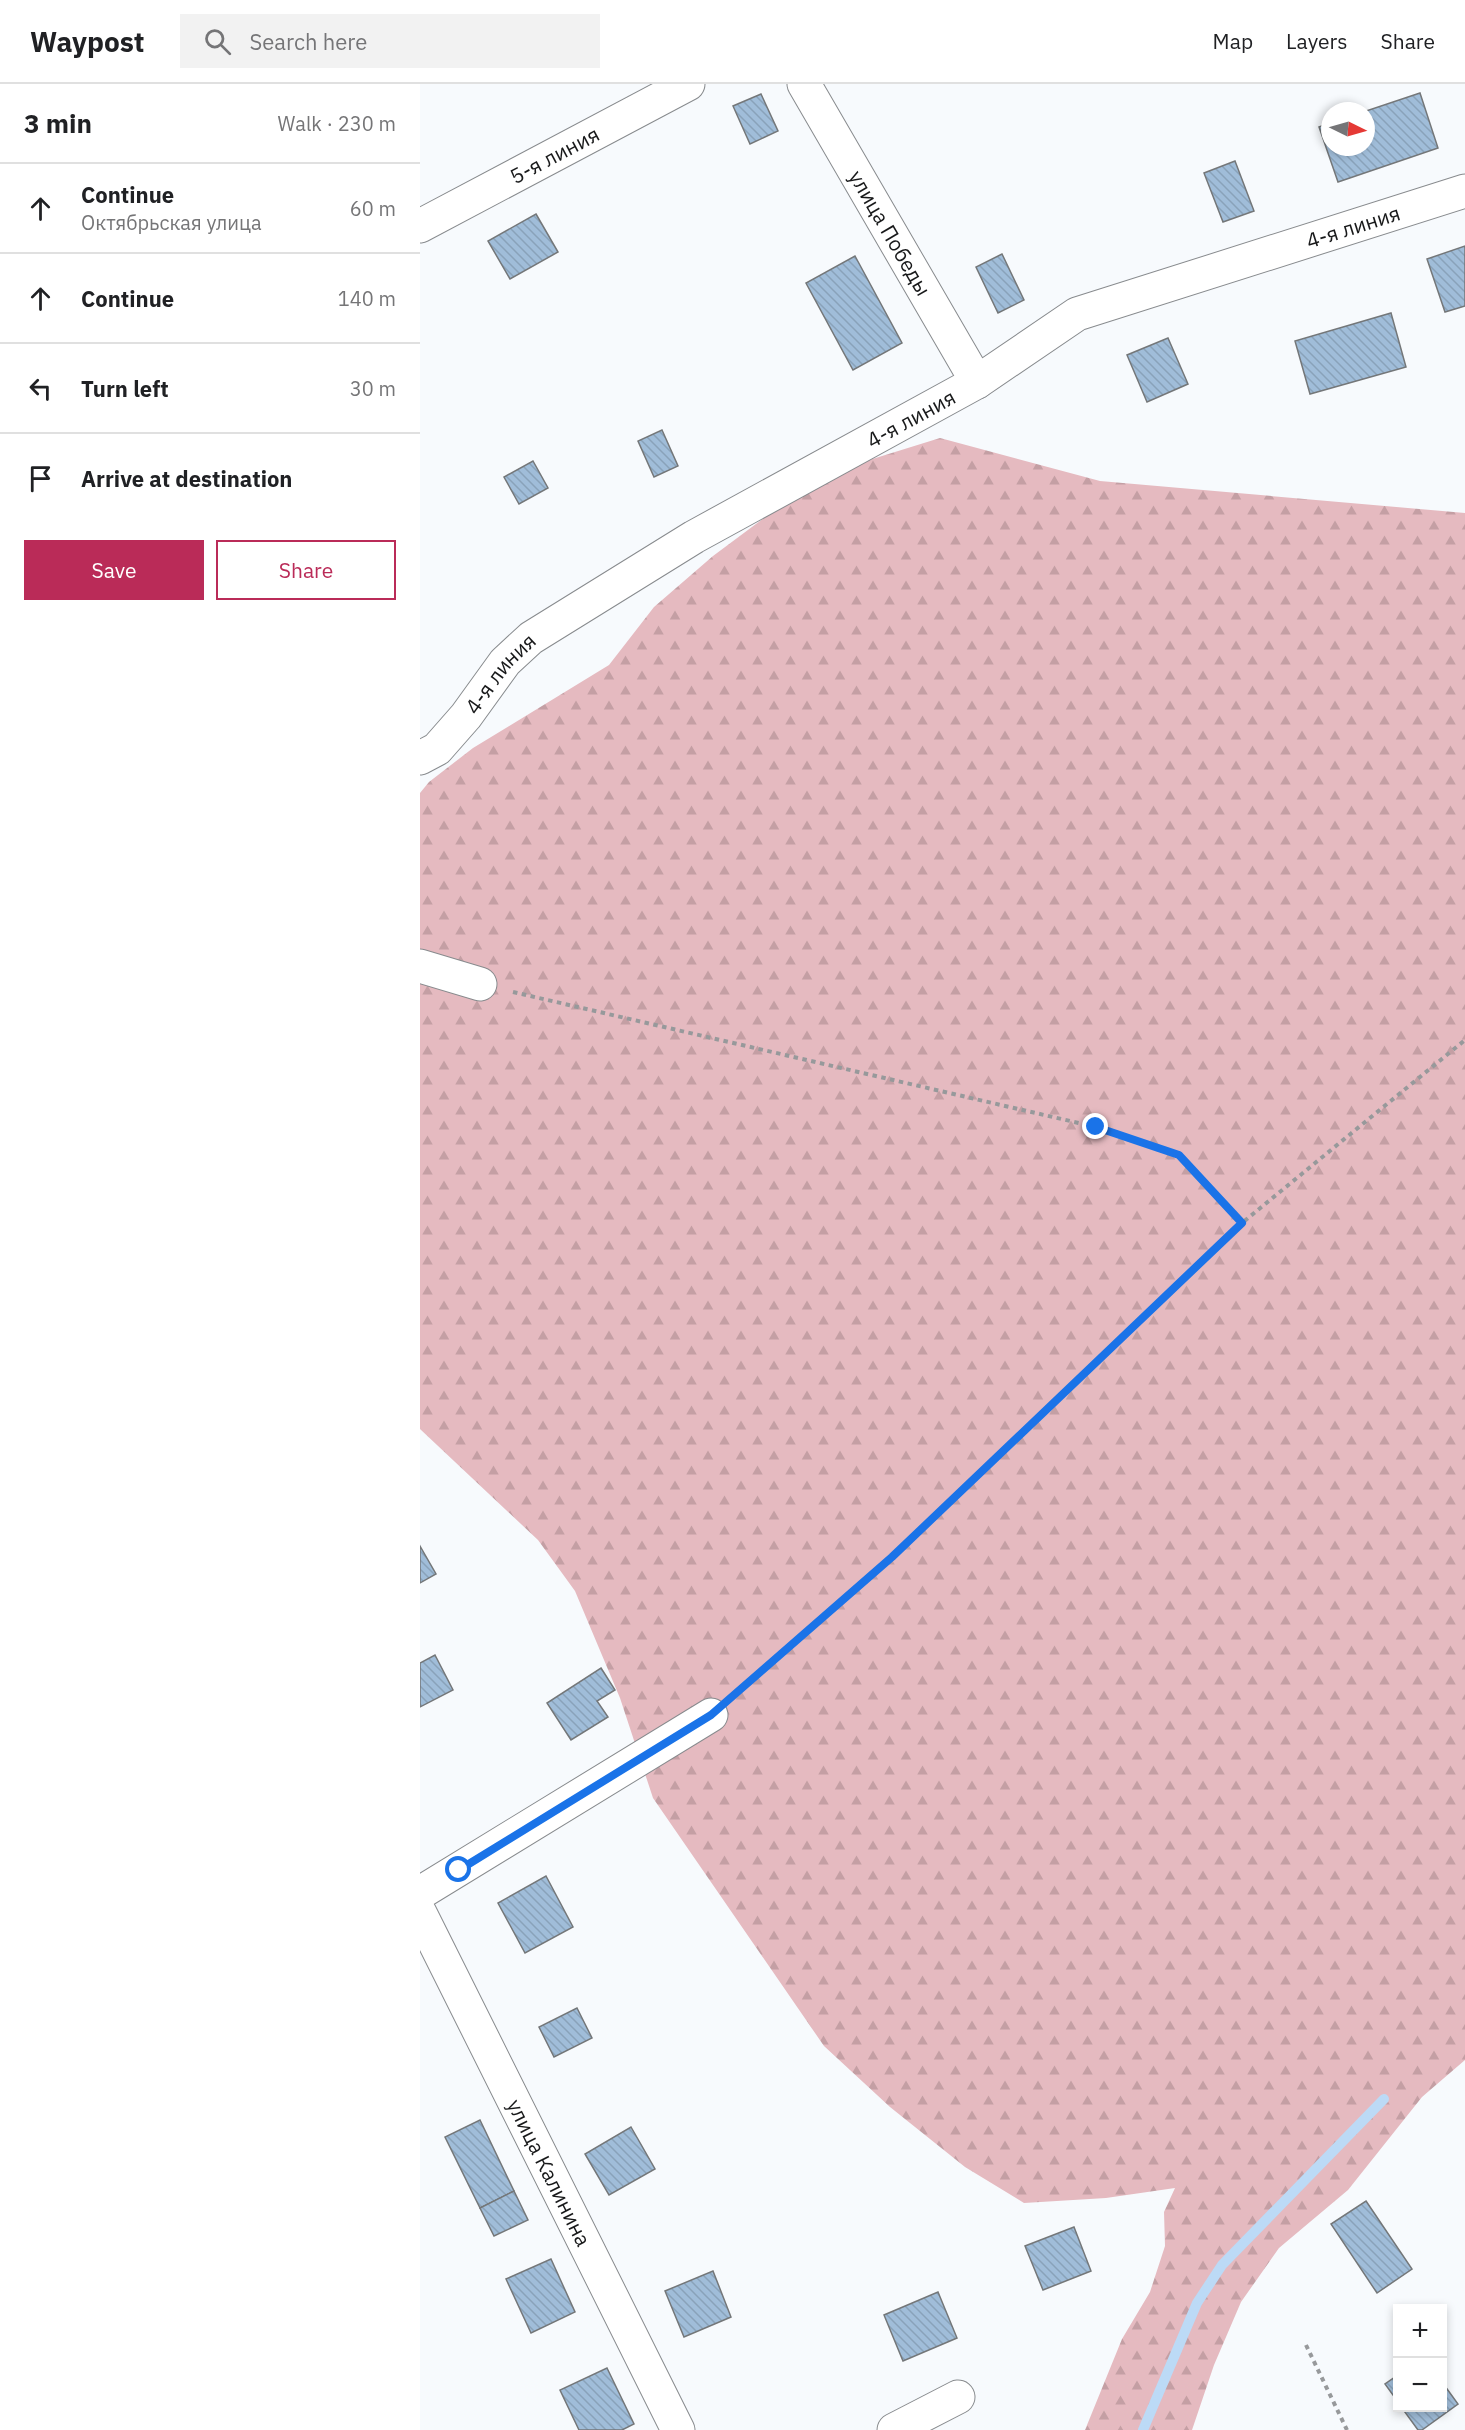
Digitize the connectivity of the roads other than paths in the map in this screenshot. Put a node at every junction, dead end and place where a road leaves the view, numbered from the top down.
1 (688, 84) edge
2 (804, 84) edge
3 (1465, 191) edge
4 (420, 226) edge
5 (977, 382) junction
6 (420, 758) edge
7 (420, 966) edge
8 (480, 984) road end
9 (711, 1715) road end
10 (420, 1893) edge
11 (420, 1913) edge
12 (958, 2397) dead end
13 (678, 2430) edge
14 (894, 2430) edge

1 - 4 street, 5-я линия
2 - 5 street, улица Победы
3 - 5 street, 4-я линия
5 - 6 street, 4-я линия
7 - 8 street
9 - 10 street
11 - 13 street, улица Калинина
12 - 14 street

